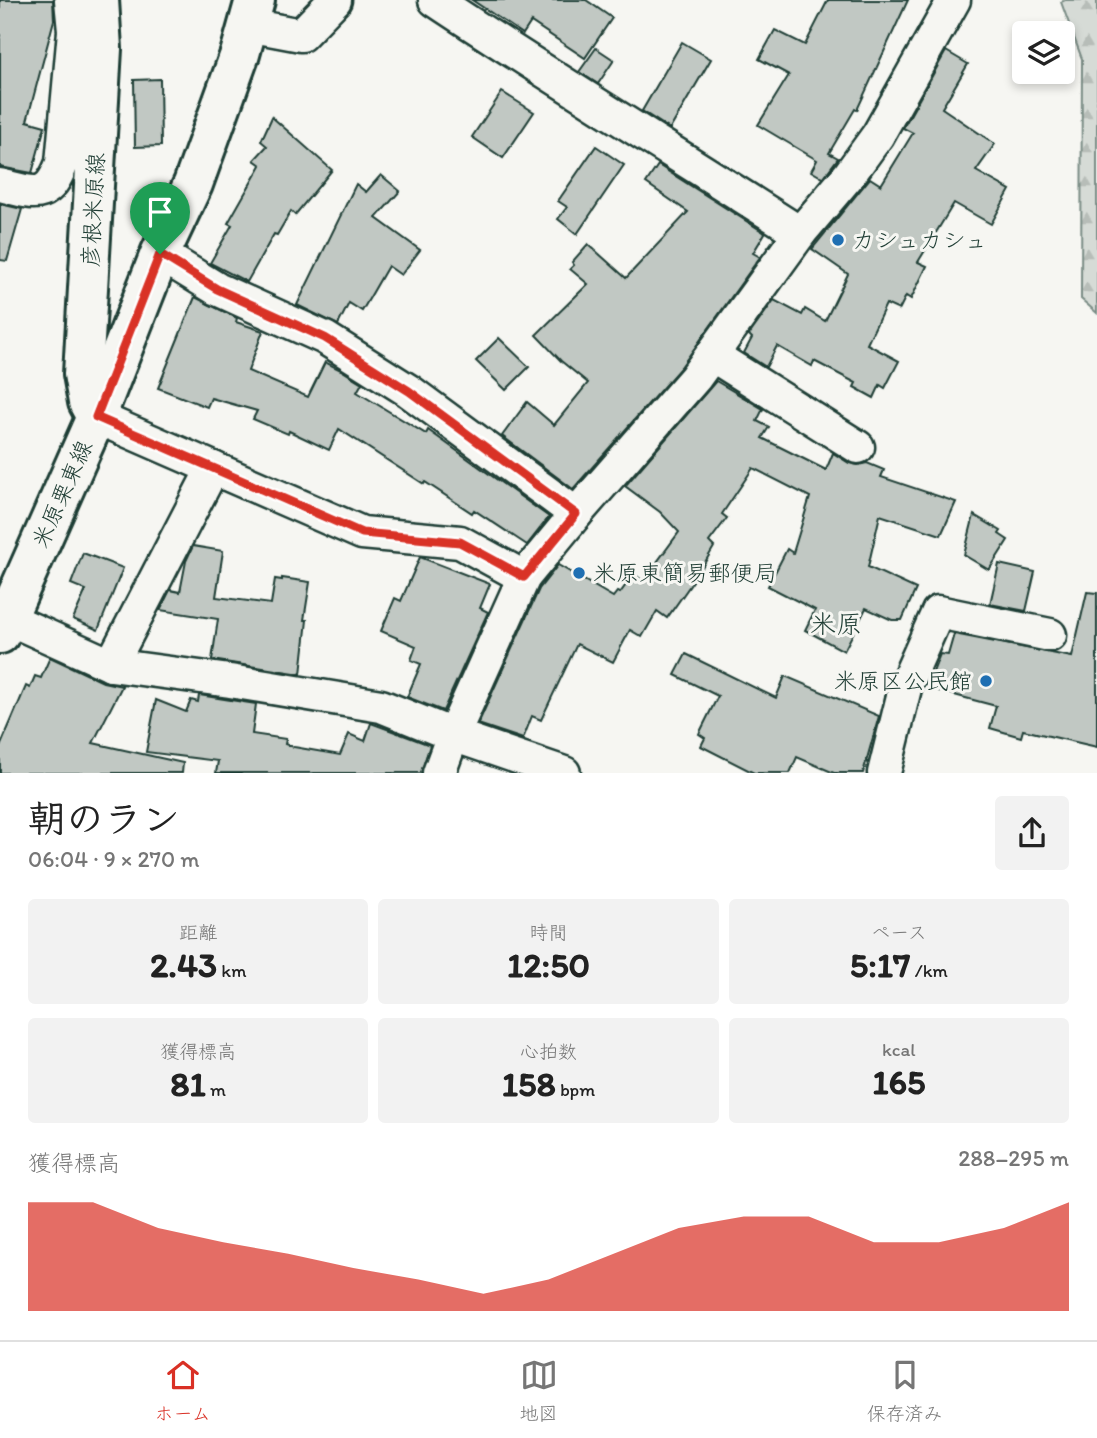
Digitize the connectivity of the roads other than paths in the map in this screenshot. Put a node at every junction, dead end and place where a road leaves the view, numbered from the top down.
1 (71, 0) edge
2 (99, 0) edge
3 (335, 0) edge
4 (435, 0) edge
5 (954, 0) edge
6 (252, 13) edge
7 (0, 185) edge
8 (800, 233) junction
9 (160, 254) junction
10 (712, 355) junction
11 (96, 417) junction
12 (858, 447) dead end
13 (213, 468) junction
14 (576, 514) junction
15 (524, 577) junction
16 (5, 611) edge
17 (1050, 635) dead end
18 (111, 665) junction
19 (453, 735) junction
20 (439, 773) edge
21 (564, 773) edge
22 (884, 773) edge

1 - 7 street
2 - 11 main road, 彦根米原線
3 - 6 street
4 - 8 street
5 - 8 street
6 - 9 main road, 米原栗東線
8 - 10 street
9 - 11 main road, 米原栗東線
9 - 14 street
10 - 12 street
10 - 14 street
11 - 13 street
11 - 16 main road, 米原栗東線
13 - 15 street
13 - 18 street
14 - 15 street
15 - 19 street
16 - 18 street
17 - 22 street
18 - 19 street
19 - 20 street
19 - 21 street

